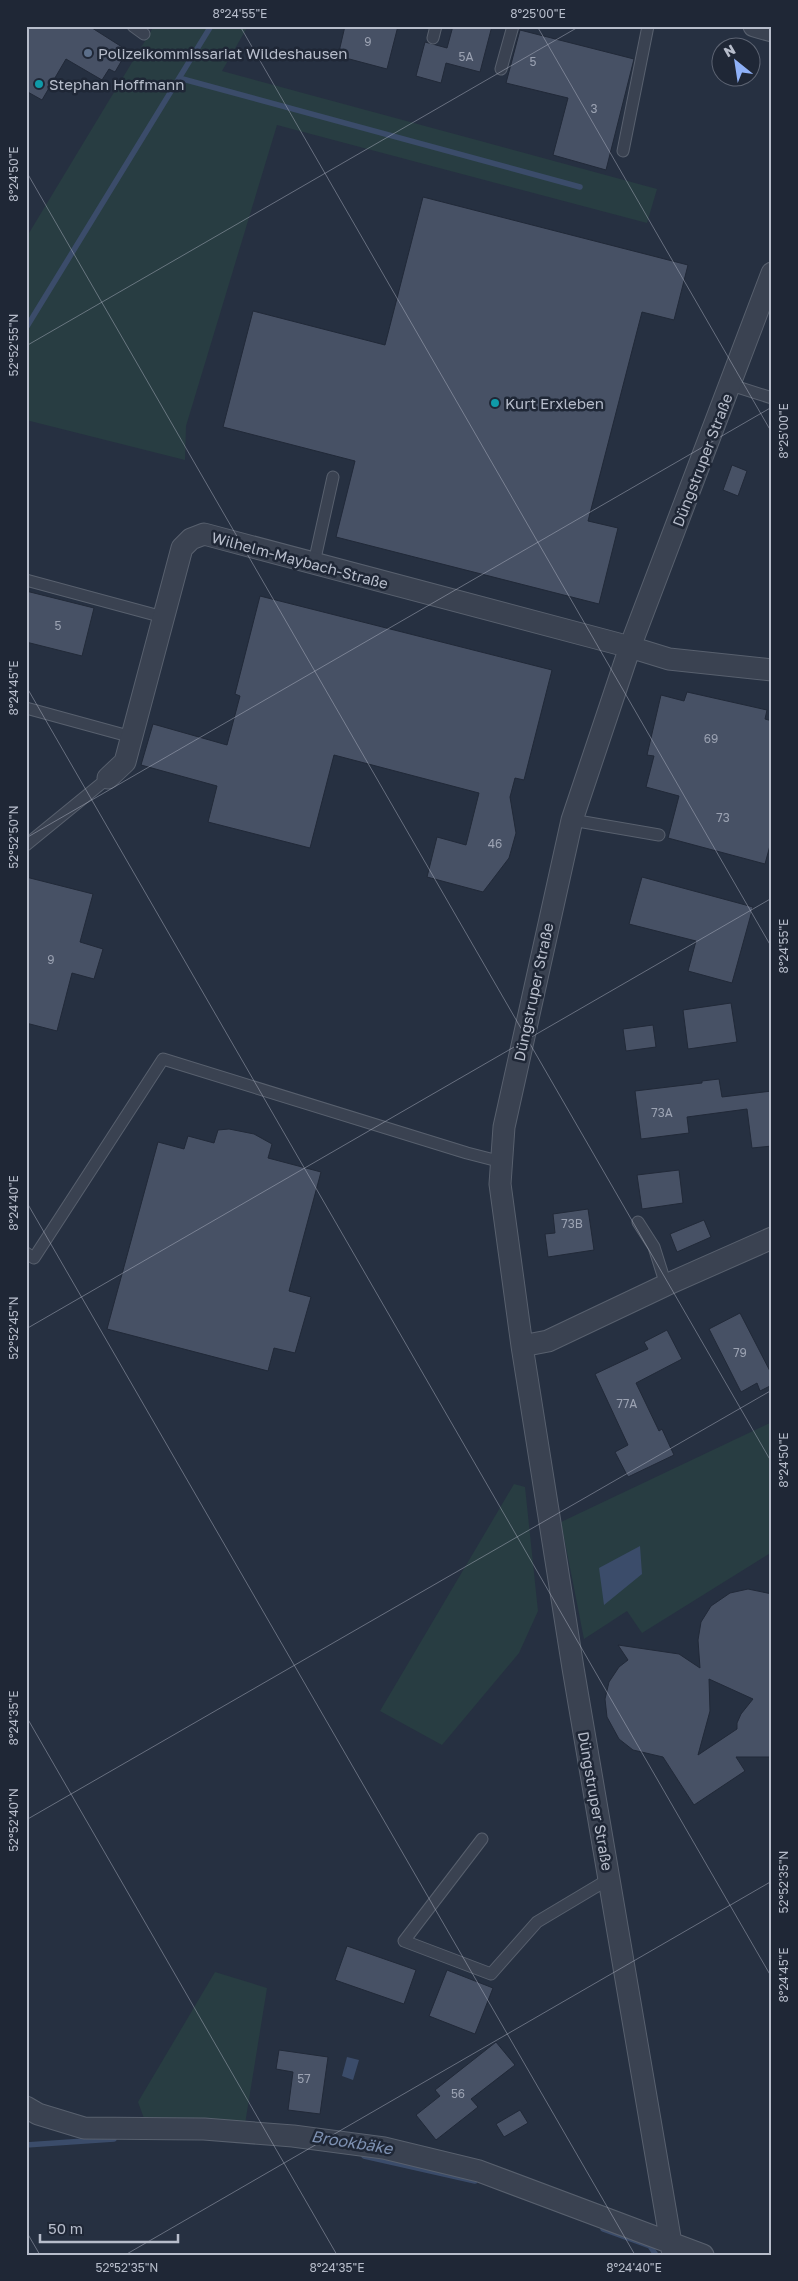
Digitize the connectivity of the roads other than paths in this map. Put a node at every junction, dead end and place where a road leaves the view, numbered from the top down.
1 (133, 26) edge
2 (436, 26) edge
3 (512, 26) edge
4 (648, 26) edge
5 (754, 26) edge
6 (772, 31) edge
7 (144, 34) dead end
8 (433, 38) dead end
9 (502, 70) dead end
10 (623, 151) dead end
11 (772, 273) edge
12 (731, 385) junction
13 (772, 398) edge
14 (333, 477) dead end
15 (314, 563) junction
16 (26, 580) edge
17 (163, 617) junction
18 (630, 647) junction
19 (772, 670) edge
20 (26, 708) edge
21 (132, 737) junction
22 (108, 778) joint
23 (572, 820) junction
24 (659, 836) dead end
25 (26, 845) edge
26 (502, 1162) junction
27 (638, 1222) dead end
28 (772, 1238) edge
29 (26, 1253) edge
30 (666, 1285) junction
31 (522, 1346) junction
32 (482, 1839) dead end
33 (609, 1879) junction
34 (26, 2108) edge
35 (672, 2248) edge
36 (703, 2255) edge

1 - 7 lane
2 - 8 lane
3 - 9 lane
4 - 10 lane
5 - 6 street
11 - 12 street, Düngstruper Straße
12 - 13 lane
12 - 18 street, Düngstruper Straße
14 - 15 lane
15 - 17 street, Wilhelm-Maybach-Straße
15 - 18 street, Wilhelm-Maybach-Straße
16 - 17 lane
17 - 21 street, Wilhelm-Maybach-Straße
18 - 19 street
18 - 23 street, Düngstruper Straße
20 - 21 lane
21 - 22 street, Wilhelm-Maybach-Straße
22 - 25 lane
23 - 24 lane
23 - 26 street, Düngstruper Straße
26 - 29 lane
26 - 31 street, Düngstruper Straße
27 - 30 lane
28 - 30 street
30 - 31 street
31 - 33 street, Düngstruper Straße
32 - 33 lane
33 - 35 street, Düngstruper Straße
34 - 35 street
35 - 36 street

